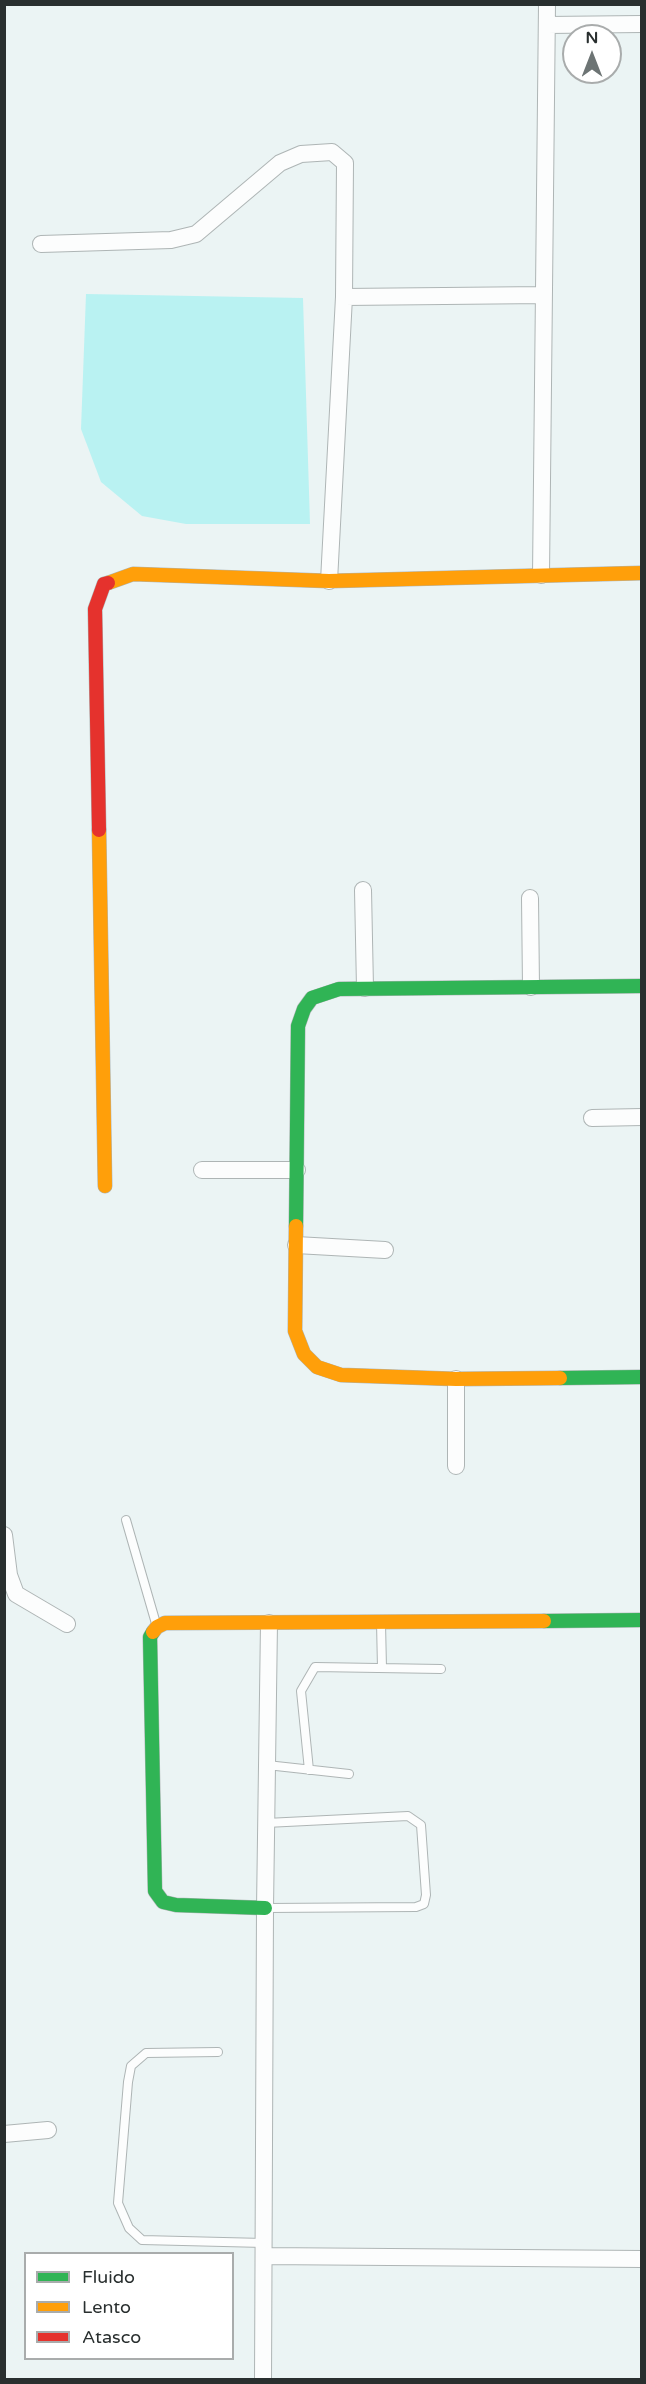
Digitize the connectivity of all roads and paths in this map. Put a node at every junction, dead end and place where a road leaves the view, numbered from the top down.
1 (547, 4) edge
2 (642, 24) edge
3 (547, 25) junction
4 (41, 244) dead end
5 (544, 295) junction
6 (344, 297) junction
7 (642, 573) edge
8 (541, 575) junction
9 (329, 581) junction
10 (363, 890) dead end
11 (530, 898) dead end
12 (642, 986) edge
13 (531, 987) junction
14 (365, 988) junction
15 (642, 1117) edge
16 (592, 1118) dead end
17 (202, 1170) dead end
18 (297, 1170) junction
19 (105, 1186) dead end
20 (296, 1245) junction
21 (384, 1250) dead end
22 (642, 1377) edge
23 (456, 1378) junction
24 (456, 1466) dead end
25 (126, 1520) dead end
26 (4, 1535) edge
27 (642, 1620) edge
28 (381, 1622) junction
29 (269, 1623) junction
30 (67, 1624) dead end
31 (157, 1627) junction
32 (382, 1668) junction
33 (441, 1669) dead end
34 (267, 1765) junction
35 (309, 1770) junction
36 (349, 1774) dead end
37 (266, 1823) junction
38 (265, 1908) junction
39 (218, 2052) dead end
40 (48, 2130) dead end
41 (4, 2134) edge
42 (264, 2249) junction
43 (642, 2259) edge
44 (263, 2379) edge

1 - 3 street
2 - 3 street
3 - 5 street
4 - 6 street
5 - 6 street
5 - 8 street
6 - 9 street
7 - 8 street
8 - 9 street
9 - 19 street
10 - 14 street
11 - 13 street
12 - 13 street
13 - 14 street
14 - 18 street
15 - 16 street
17 - 18 street
18 - 20 street
20 - 21 street
20 - 23 street
22 - 23 street
23 - 24 street
25 - 31 lane
26 - 30 street
27 - 28 street
28 - 29 street
28 - 32 lane
29 - 31 street
29 - 34 street
31 - 38 street
32 - 33 lane
32 - 35 lane
34 - 35 lane
34 - 37 street
35 - 36 lane
37 - 38 street
37 - 38 lane
38 - 42 street
39 - 42 lane
40 - 41 street
42 - 43 street
42 - 44 street

